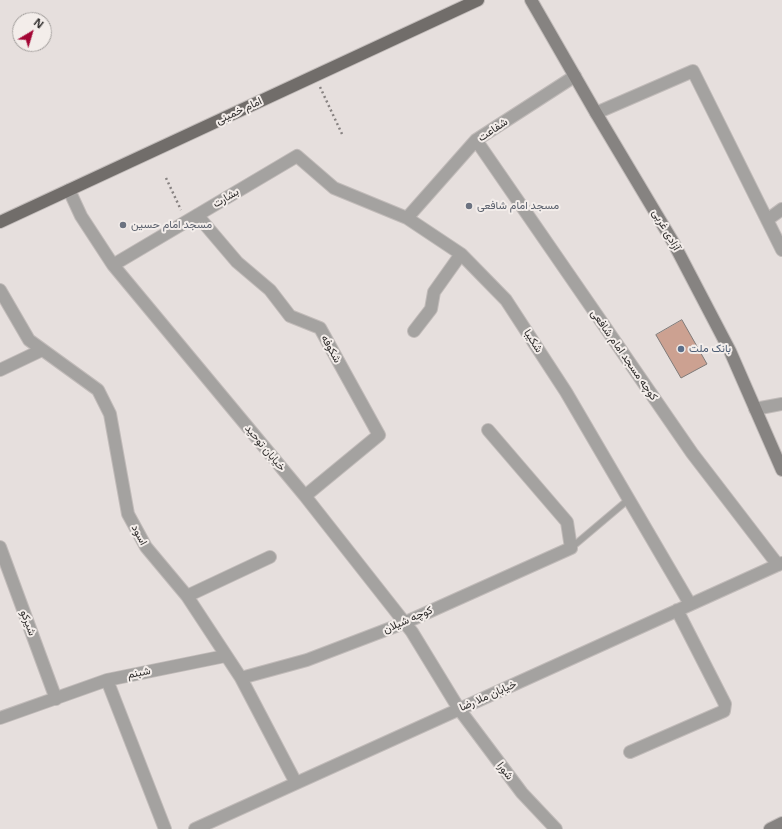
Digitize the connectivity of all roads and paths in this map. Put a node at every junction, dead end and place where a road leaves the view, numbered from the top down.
1 (478, 0) edge
2 (532, 0) edge
3 (315, 76) junction
4 (575, 76) junction
5 (596, 113) junction
6 (342, 134) dead end
7 (476, 140) junction
8 (297, 156) joint
9 (166, 178) dead end
10 (69, 190) junction
11 (782, 209) edge
12 (197, 215) junction
13 (408, 218) junction
14 (767, 220) junction
15 (0, 222) edge
16 (186, 222) junction
17 (782, 250) edge
18 (461, 254) junction
19 (113, 265) junction
20 (0, 290) edge
21 (414, 331) dead end
22 (42, 350) junction
23 (0, 370) edge
24 (782, 404) edge
25 (756, 409) junction
26 (488, 430) dead end
27 (782, 470) edge
28 (305, 496) junction
29 (629, 500) junction
30 (0, 547) edge
31 (571, 548) junction
32 (270, 556) dead end
33 (780, 564) edge
34 (187, 596) junction
35 (690, 604) junction
36 (677, 610) junction
37 (404, 623) junction
38 (225, 656) junction
39 (241, 678) junction
40 (107, 680) junction
41 (56, 699) junction
42 (459, 709) junction
43 (0, 718) edge
44 (630, 752) dead end
45 (296, 783) junction
46 (782, 823) edge
47 (165, 829) edge
48 (195, 829) edge
49 (556, 829) edge
50 (770, 829) edge

1 - 3 main road, امام خمینی
2 - 4 street, آزادی غربی
3 - 6 path
3 - 10 main road, امام خمینی
4 - 5 street, آزادی غربی
4 - 7 street, شفاعت
5 - 14 street
5 - 25 street, آزادی غربی
7 - 13 street, شفاعت
7 - 33 street, کوچه مسجد امام شافعی
8 - 12 street, بشارت
8 - 13 street, شکیبا
9 - 16 path
10 - 15 main road, امام خمینی
10 - 19 street, خیابان توحید
11 - 14 street
12 - 16 street, بشارت
12 - 28 street, شکوفه
13 - 18 street, شکیبا
14 - 17 street
16 - 19 street, بشارت
18 - 21 street
18 - 29 street, شکیبا
19 - 28 street, خیابان توحید
20 - 22 street, اسود
22 - 23 street
22 - 34 street, اسود
24 - 25 street
25 - 27 street, آزادی غربی
26 - 31 street
28 - 37 street, خیابان توحید
29 - 31 lane, کوچه شیلان
29 - 35 street, شکیبا
30 - 41 street, شیرکو
31 - 37 street, کوچه شیلان
32 - 34 street
33 - 35 street, خیابان ملا رضا
34 - 38 street, اسود
35 - 36 street, خیابان ملا رضا
36 - 42 street, خیابان ملا رضا
36 - 44 street
37 - 39 street, کوچه شیلان
37 - 42 street, خیابان توحید
38 - 39 street, اسود
38 - 40 street, شبنم
39 - 45 street, اسود
40 - 41 street, شبنم
40 - 47 street
41 - 43 street
42 - 45 street, خیابان ملا رضا
42 - 49 street, شورا
45 - 48 street, خیابان ملا رضا
46 - 50 street

